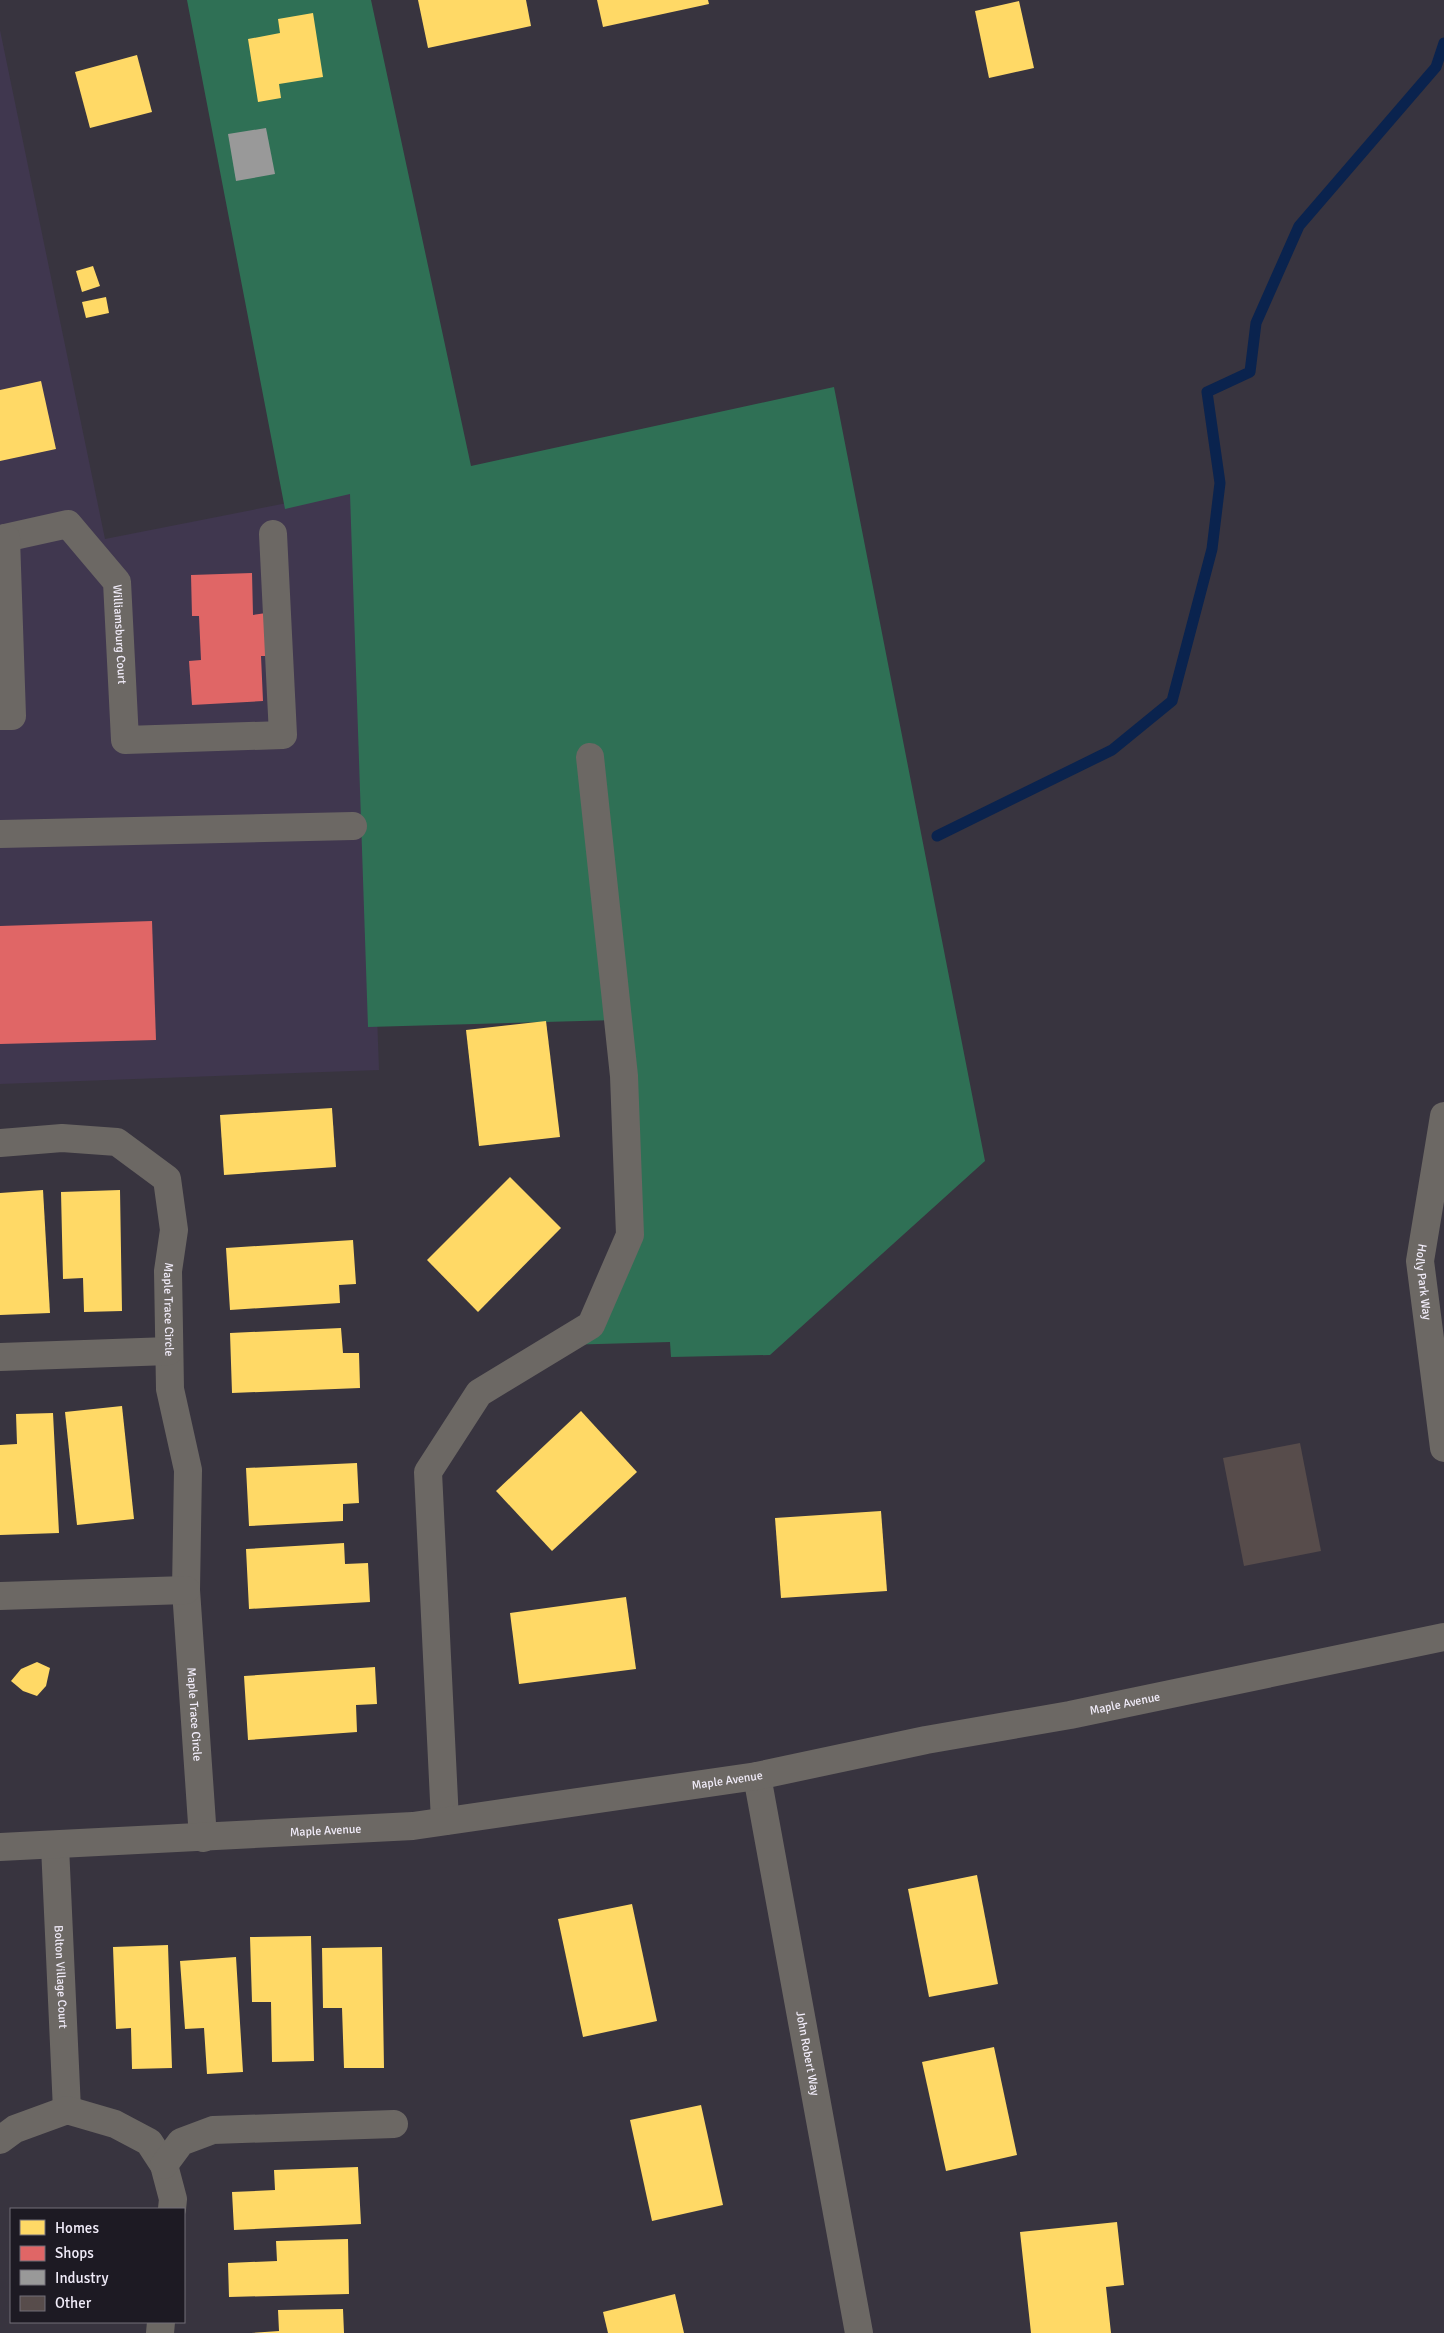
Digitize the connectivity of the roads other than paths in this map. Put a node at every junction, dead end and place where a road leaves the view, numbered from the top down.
1 (273, 534) dead end
2 (3, 539) edge
3 (0, 716) edge
4 (590, 757) dead end
5 (353, 826) dead end
6 (0, 834) edge
7 (1444, 1116) edge
8 (0, 1143) edge
9 (169, 1351) junction
10 (0, 1358) edge
11 (1444, 1448) edge
12 (186, 1590) junction
13 (0, 1596) edge
14 (1444, 1637) edge
15 (757, 1776) junction
16 (445, 1821) junction
17 (203, 1838) junction
18 (55, 1846) junction
19 (0, 1847) edge
20 (67, 2110) junction
21 (394, 2124) dead end
22 (0, 2140) edge
23 (164, 2165) junction
24 (172, 2208) edge
25 (859, 2333) edge

1 - 2 street, Williamsburg Court
2 - 3 street
4 - 16 street
5 - 6 street
7 - 11 street, Holly Park Way
8 - 9 street, Maple Trace Circle
9 - 10 street
9 - 12 street, Maple Trace Circle
12 - 13 street
12 - 17 street, Maple Trace Circle
14 - 15 street, Maple Avenue
15 - 16 street, Maple Avenue
15 - 25 street, John Robert Way
16 - 17 street, Maple Avenue
17 - 18 street, Maple Avenue
18 - 19 street, Maple Avenue
18 - 20 street, Bolton Village Court
20 - 22 street
20 - 23 street
21 - 23 street
23 - 24 street

